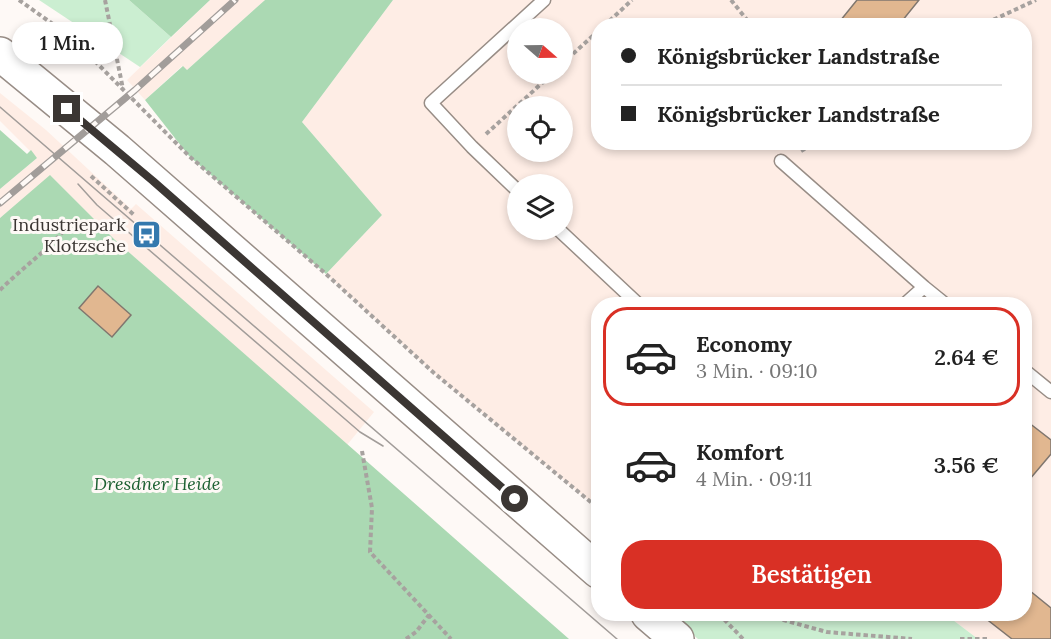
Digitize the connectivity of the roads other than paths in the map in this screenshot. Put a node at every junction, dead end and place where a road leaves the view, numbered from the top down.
1 (544, 0) edge
2 (0, 54) edge
3 (781, 161) dead end
4 (507, 180) edge
5 (570, 240) edge
6 (924, 287) junction
7 (631, 297) edge
8 (913, 297) edge
9 (936, 297) edge
10 (1032, 377) edge
11 (1051, 392) edge
12 (591, 565) edge
13 (656, 621) edge
14 (677, 639) edge

1 - 4 lane
2 - 12 main road
3 - 6 lane
5 - 7 lane
6 - 8 lane
6 - 9 lane
10 - 11 lane
13 - 14 main road

